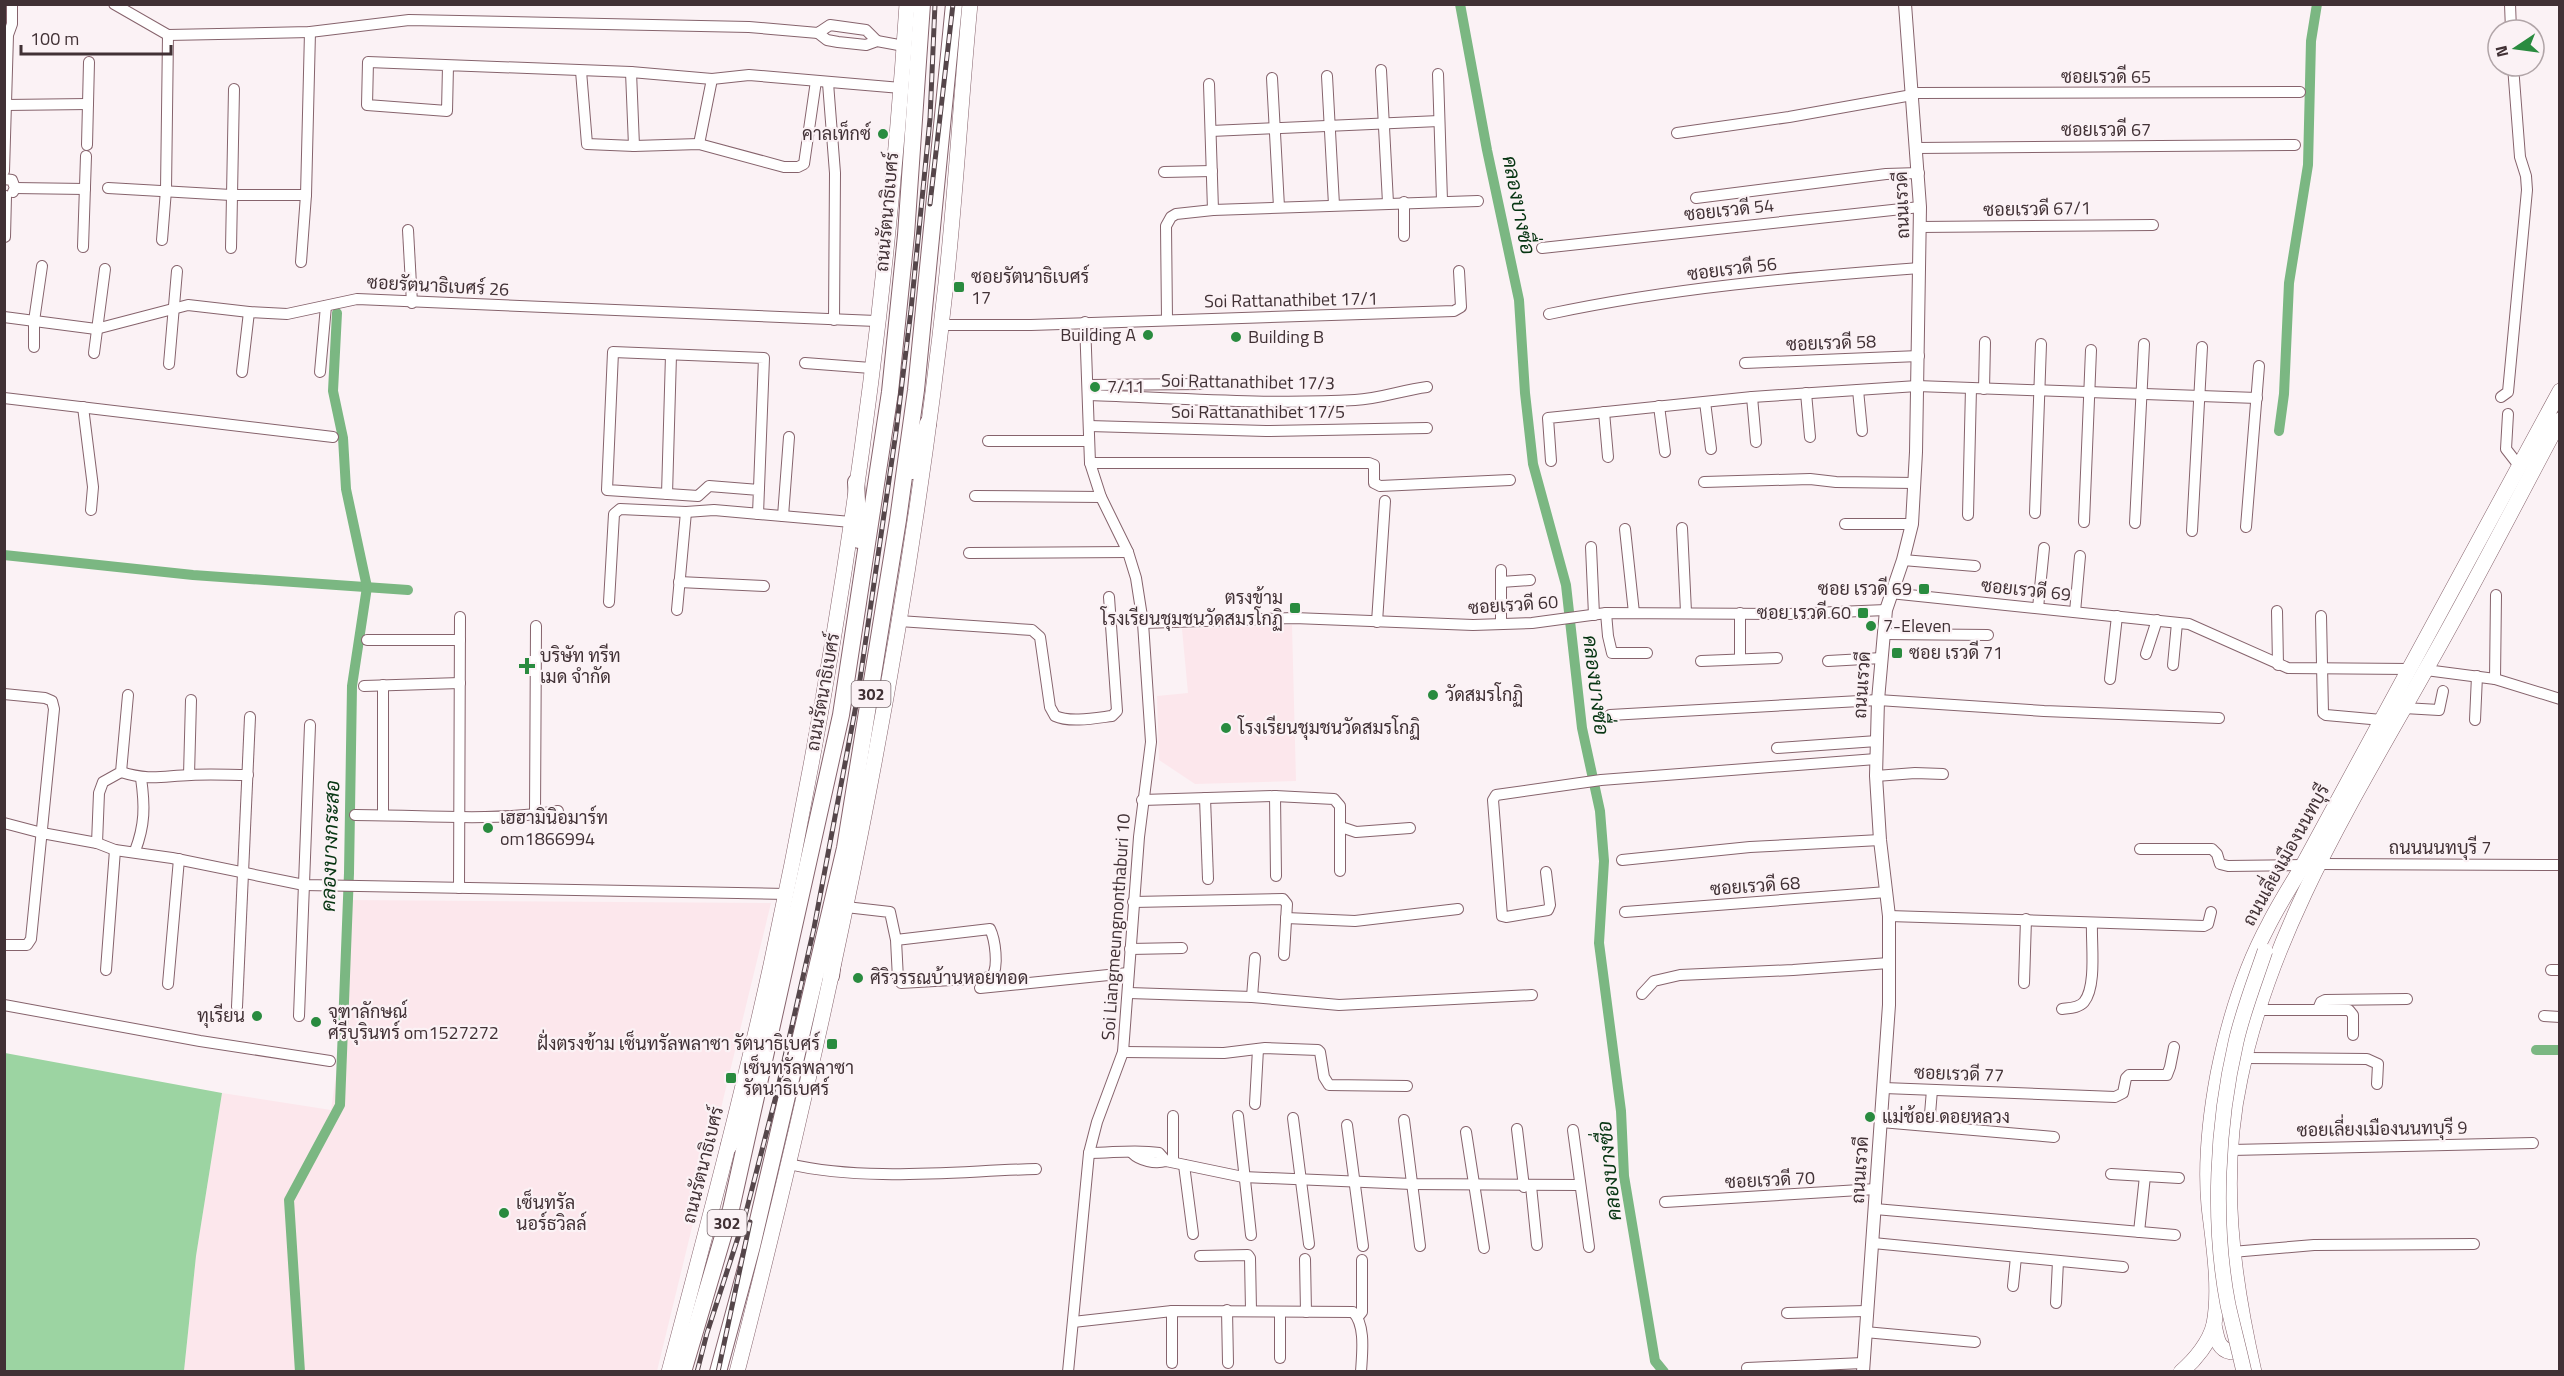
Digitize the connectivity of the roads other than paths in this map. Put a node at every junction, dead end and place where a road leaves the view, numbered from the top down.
1 (12, 4) edge
2 (114, 4) edge
3 (907, 4) edge
4 (922, 4) edge
5 (954, 4) edge
6 (970, 4) edge
7 (1905, 4) edge
8 (6, 30) edge
9 (310, 32) junction
10 (819, 33) junction
11 (168, 35) junction
12 (877, 40) junction
13 (904, 46) junction
14 (89, 62) dead end
15 (448, 66) junction
16 (1382, 70) dead end
17 (580, 71) junction
18 (631, 72) junction
19 (1438, 74) dead end
20 (1327, 76) dead end
21 (1272, 78) dead end
22 (2514, 78) edge
23 (712, 79) junction
24 (816, 81) junction
25 (828, 83) junction
26 (1209, 84) dead end
27 (901, 88) junction
28 (234, 89) dead end
29 (2300, 92) dead end
30 (1912, 94) junction
31 (88, 104) junction
32 (6, 105) junction
33 (1439, 121) junction
34 (1384, 123) junction
35 (1330, 126) junction
36 (1275, 128) junction
37 (1211, 131) junction
38 (1677, 133) dead end
39 (87, 144) dead end
40 (699, 144) junction
41 (2295, 145) dead end
42 (634, 147) junction
43 (1917, 148) junction
44 (86, 156) dead end
45 (4, 171) edge
46 (1212, 171) junction
47 (1164, 172) dead end
48 (1919, 173) junction
49 (4, 179) edge
50 (15, 188) junction
51 (108, 188) dead end
52 (85, 189) junction
53 (166, 190) junction
54 (231, 195) junction
55 (306, 195) junction
56 (5, 196) edge
57 (1696, 198) dead end
58 (1442, 201) junction
59 (1478, 201) dead end
60 (1404, 202) junction
61 (1388, 203) junction
62 (1334, 205) junction
63 (1279, 207) junction
64 (1920, 207) junction
65 (1213, 210) junction
66 (2153, 225) dead end
67 (1920, 227) junction
68 (408, 230) dead end
69 (1404, 236) dead end
70 (5, 237) edge
71 (162, 240) dead end
72 (83, 247) dead end
73 (231, 248) dead end
74 (1542, 248) dead end
75 (301, 262) dead end
76 (42, 266) dead end
77 (1920, 268) junction
78 (105, 269) dead end
79 (177, 271) dead end
80 (1460, 271) dead end
81 (412, 303) junction
82 (326, 306) junction
83 (175, 307) junction
84 (249, 312) junction
85 (1549, 314) dead end
86 (4, 317) edge
87 (1167, 319) junction
88 (834, 320) junction
89 (34, 321) junction
90 (876, 321) junction
91 (1084, 322) junction
92 (940, 325) junction
93 (96, 329) junction
94 (1985, 342) dead end
95 (2040, 344) dead end
96 (2144, 344) dead end
97 (34, 346) dead end
98 (2202, 347) dead end
99 (2091, 350) dead end
100 (94, 353) dead end
101 (671, 355) junction
102 (1919, 357) junction
103 (805, 363) dead end
104 (1745, 363) dead end
105 (169, 364) dead end
106 (2259, 366) dead end
107 (871, 368) junction
108 (242, 372) dead end
109 (320, 372) dead end
110 (1202, 384) dead end
111 (1917, 386) junction
112 (1427, 387) dead end
113 (1971, 388) junction
114 (1984, 388) junction
115 (1089, 390) junction
116 (1858, 390) junction
117 (2039, 390) junction
118 (2559, 391) edge
119 (2089, 392) junction
120 (1806, 393) junction
121 (2141, 394) junction
122 (2200, 396) junction
123 (2501, 396) dead end
124 (1752, 397) junction
125 (4, 398) edge
126 (2257, 398) junction
127 (1705, 402) junction
128 (1659, 406) junction
129 (83, 407) junction
130 (1604, 412) junction
131 (2508, 414) dead end
132 (2559, 420) edge
133 (928, 423) junction
134 (1089, 426) junction
135 (1427, 428) dead end
136 (1862, 431) dead end
137 (333, 437) dead end
138 (789, 437) dead end
139 (1810, 437) dead end
140 (988, 441) dead end
141 (1089, 441) junction
142 (1756, 442) dead end
143 (1711, 449) dead end
144 (1665, 452) dead end
145 (1608, 457) dead end
146 (1551, 461) dead end
147 (1090, 463) junction
148 (2520, 467) junction
149 (1510, 480) dead end
150 (856, 482) junction
151 (1704, 482) dead end
152 (1915, 483) junction
153 (759, 490) junction
154 (668, 494) junction
155 (975, 496) dead end
156 (1101, 497) junction
157 (1385, 501) dead end
158 (91, 510) dead end
159 (686, 512) junction
160 (2035, 513) dead end
161 (758, 514) junction
162 (1968, 515) dead end
163 (783, 516) junction
164 (898, 520) junction
165 (851, 522) junction
166 (2084, 522) dead end
167 (2135, 523) dead end
168 (1845, 524) dead end
169 (1912, 524) junction
170 (2246, 527) dead end
171 (1682, 528) dead end
172 (1625, 529) dead end
173 (2192, 531) dead end
174 (1591, 547) dead end
175 (2044, 548) dead end
176 (1128, 552) junction
177 (969, 553) dead end
178 (2080, 556) dead end
179 (1903, 560) junction
180 (1975, 566) dead end
181 (1501, 570) dead end
182 (861, 577) junction
183 (1530, 580) dead end
184 (679, 582) junction
185 (1501, 582) junction
186 (764, 586) dead end
187 (1890, 593) junction
188 (2496, 595) dead end
189 (1109, 597) dead end
190 (609, 602) dead end
191 (2038, 608) junction
192 (676, 610) dead end
193 (1886, 610) junction
194 (2277, 611) dead end
195 (1686, 612) junction
196 (2074, 612) junction
197 (1634, 613) junction
198 (1740, 613) junction
199 (1600, 614) junction
200 (2117, 616) junction
201 (2321, 616) dead end
202 (460, 617) dead end
203 (2158, 620) junction
204 (899, 621) junction
205 (1377, 622) junction
206 (1143, 623) junction
207 (2177, 623) junction
208 (1502, 624) junction
209 (536, 626) dead end
210 (1884, 634) junction
211 (1988, 635) dead end
212 (367, 640) dead end
213 (460, 640) junction
214 (1647, 654) dead end
215 (2146, 654) dead end
216 (1777, 658) dead end
217 (1882, 658) junction
218 (1740, 659) junction
219 (1701, 661) dead end
220 (1828, 661) dead end
221 (2173, 665) dead end
222 (2278, 665) junction
223 (2320, 669) junction
224 (2409, 669) junction
225 (2426, 670) junction
226 (2477, 676) junction
227 (2110, 679) dead end
228 (2496, 679) junction
229 (460, 683) junction
230 (383, 685) junction
231 (364, 686) dead end
232 (2443, 691) dead end
233 (4, 694) edge
234 (128, 695) dead end
235 (2559, 699) edge
236 (191, 700) dead end
237 (1878, 700) junction
238 (2404, 708) junction
239 (1610, 715) dead end
240 (250, 717) dead end
241 (2219, 718) dead end
242 (2382, 720) junction
243 (2475, 720) dead end
244 (310, 724) dead end
245 (1877, 741) junction
246 (1777, 748) dead end
247 (1876, 759) junction
248 (121, 772) junction
249 (248, 774) junction
250 (1943, 774) dead end
251 (189, 775) junction
252 (1876, 776) junction
253 (141, 778) junction
254 (1275, 796) junction
255 (1205, 798) junction
256 (1142, 800) junction
257 (558, 811) dead end
258 (355, 815) dead end
259 (384, 815) junction
260 (535, 815) junction
261 (459, 817) junction
262 (4, 823) edge
263 (1341, 827) junction
264 (1410, 828) dead end
265 (42, 833) junction
266 (1880, 840) junction
267 (97, 843) junction
268 (845, 848) junction
269 (2140, 849) dead end
270 (115, 850) junction
271 (135, 852) junction
272 (179, 859) junction
273 (1622, 860) dead end
274 (2321, 864) junction
275 (2303, 865) junction
276 (2559, 865) edge
277 (243, 871) junction
278 (1340, 871) dead end
279 (1546, 872) dead end
280 (1276, 876) dead end
281 (1208, 879) dead end
282 (304, 885) junction
283 (459, 888) junction
284 (1887, 892) junction
285 (786, 894) junction
286 (2282, 901) junction
287 (1133, 902) junction
288 (846, 907) junction
289 (1458, 909) dead end
290 (1625, 912) dead end
291 (2211, 912) dead end
292 (1889, 916) junction
293 (1286, 918) junction
294 (2026, 919) junction
295 (2092, 923) junction
296 (896, 940) junction
297 (4, 945) edge
298 (1182, 948) dead end
299 (1130, 949) junction
300 (1284, 955) dead end
301 (1255, 958) dead end
302 (1889, 963) junction
303 (106, 970) dead end
304 (1128, 972) junction
305 (831, 976) junction
306 (2024, 983) dead end
307 (168, 984) dead end
308 (980, 988) dead end
309 (1129, 993) junction
310 (1642, 994) dead end
311 (1532, 995) dead end
312 (1252, 997) junction
313 (2408, 999) dead end
314 (4, 1005) edge
315 (237, 1007) dead end
316 (2062, 1009) dead end
317 (2318, 1009) junction
318 (2257, 1010) junction
319 (299, 1016) dead end
320 (2544, 1016) dead end
321 (2559, 1017) edge
322 (2353, 1035) dead end
323 (2174, 1047) dead end
324 (1258, 1049) junction
325 (1123, 1052) junction
326 (2245, 1058) junction
327 (330, 1060) dead end
328 (763, 1072) junction
329 (2378, 1084) dead end
330 (1407, 1086) dead end
331 (1884, 1088) junction
332 (1932, 1090) junction
333 (1255, 1104) dead end
334 (1173, 1116) dead end
335 (1238, 1116) dead end
336 (1293, 1118) dead end
337 (1404, 1120) dead end
338 (1881, 1122) junction
339 (1347, 1125) dead end
340 (1929, 1126) junction
341 (1517, 1129) dead end
342 (1573, 1131) dead end
343 (1466, 1132) dead end
344 (2054, 1137) dead end
345 (2533, 1143) dead end
346 (729, 1146) junction
347 (2231, 1150) junction
348 (1089, 1153) junction
349 (1174, 1163) junction
350 (789, 1164) junction
351 (1036, 1169) dead end
352 (2111, 1174) dead end
353 (2145, 1176) junction
354 (1243, 1177) junction
355 (1301, 1178) junction
356 (2178, 1178) dead end
357 (1354, 1182) junction
358 (1412, 1184) junction
359 (1473, 1185) junction
360 (1580, 1185) junction
361 (1528, 1186) junction
362 (1876, 1189) junction
363 (1665, 1202) dead end
364 (1875, 1209) junction
365 (2139, 1232) junction
366 (1193, 1234) dead end
367 (1251, 1235) dead end
368 (2175, 1235) dead end
369 (1873, 1243) junction
370 (1309, 1244) dead end
371 (2474, 1244) dead end
372 (1537, 1245) dead end
373 (1363, 1246) dead end
374 (1420, 1246) dead end
375 (1589, 1247) dead end
376 (1484, 1248) dead end
377 (2232, 1252) junction
378 (1200, 1256) dead end
379 (2016, 1257) junction
380 (1305, 1259) dead end
381 (1362, 1260) dead end
382 (2058, 1261) junction
383 (2123, 1267) dead end
384 (2013, 1286) dead end
385 (2055, 1303) dead end
386 (1227, 1310) junction
387 (1251, 1310) junction
388 (1172, 1311) junction
389 (1866, 1311) junction
390 (1280, 1312) junction
391 (1306, 1312) junction
392 (1787, 1312) dead end
393 (1358, 1317) junction
394 (1073, 1322) junction
395 (2214, 1325) junction
396 (2244, 1326) junction
397 (1865, 1332) junction
398 (1975, 1342) dead end
399 (1280, 1358) dead end
400 (1172, 1363) dead end
401 (1228, 1363) dead end
402 (1863, 1367) edge
403 (1747, 1368) dead end
404 (669, 1371) edge
405 (683, 1371) edge
406 (718, 1371) edge
407 (737, 1371) edge
408 (1068, 1371) edge
409 (1361, 1371) edge
410 (2181, 1371) edge
411 (2244, 1371) edge
412 (2254, 1371) edge

1 - 8 street
2 - 11 street
3 - 13 main road, ถนนรัตนาธิเบศร์ / 302
4 - 182 main road, ถนนรัตนาธิเบศร์ / 302
5 - 164 main road, 302
6 - 92 main road, 302
7 - 30 street, ถนนเรวดี
8 - 32 street
9 - 10 street
9 - 11 street
9 - 55 street
10 - 12 street
10 - 12 street
11 - 53 street
12 - 13 street
13 - 27 main road, ถนนรัตนาธิเบศร์ / 302
14 - 31 street
15 - 15 street
15 - 17 street
16 - 34 street
17 - 18 street
17 - 42 street
18 - 23 street
18 - 42 street
19 - 33 street
20 - 35 street
21 - 36 street
22 - 123 street
23 - 24 street
23 - 40 street
24 - 25 street
24 - 40 street
25 - 27 street
25 - 88 street
26 - 37 street
27 - 90 main road, ถนนรัตนาธิเบศร์ / 302
28 - 54 street
29 - 30 street, ซอยเรวดี 65
30 - 38 street, ซอยเรวดี 65
30 - 43 street, ถนนเรวดี
31 - 32 street
31 - 39 street
32 - 45 street
33 - 34 street
33 - 58 street
34 - 35 street
34 - 61 street
35 - 36 street
35 - 62 street
36 - 37 street
36 - 63 street
37 - 46 street
40 - 42 street
41 - 43 street, ซอยเรวดี 67
43 - 48 street, ถนนเรวดี
44 - 52 street
46 - 47 street
46 - 65 street
48 - 57 street
48 - 64 street, ถนนเรวดี
49 - 50 street
50 - 52 street
50 - 56 street
51 - 53 street
52 - 72 street
53 - 54 street
53 - 71 street
54 - 55 street
54 - 73 street
55 - 75 street
56 - 70 street
58 - 59 street
58 - 60 street
60 - 61 street
60 - 69 street
61 - 62 street
62 - 63 street
63 - 65 street
64 - 67 street, ถนนเรวดี
64 - 74 street, ซอยเรวดี 54
65 - 87 street
66 - 67 street, ซอยเรวดี 67/1
67 - 77 street, ถนนเรวดี
68 - 81 street
76 - 89 street
77 - 85 street, ซอยเรวดี 56
77 - 102 street, ถนนเรวดี
78 - 93 street
79 - 83 street
80 - 87 street, Soi Rattanathibet 17/1
81 - 82 street, ซอยรัตนาธิเบศร์ 26
81 - 88 street, ซอยรัตนาธิเบศร์ 26
82 - 84 street, ซอยรัตนาธิเบศร์ 26
82 - 109 street
83 - 84 street, ซอยรัตนาธิเบศร์ 26
83 - 93 street, ซอยรัตนาธิเบศร์ 26
83 - 105 street
84 - 108 street
86 - 89 street, ซอยรัตนาธิเบศร์ 26
87 - 91 street, Soi Rattanathibet 17/1
88 - 90 street, ซอยรัตนาธิเบศร์ 26
89 - 93 street, ซอยรัตนาธิเบศร์ 26
89 - 97 street
90 - 107 main road, ถนนรัตนาธิเบศร์ / 302
91 - 92 street
91 - 115 street, Soi Liangmeungnonthaburi 10
92 - 133 main road, 302
93 - 100 street
94 - 114 street
95 - 117 street
96 - 121 street
98 - 122 street
99 - 119 street
101 - 153 street
101 - 154 street
101 - 154 street
102 - 104 street, ซอยเรวดี 58
102 - 111 street, ถนนเรวดี
103 - 107 street
106 - 126 street
107 - 150 main road, ถนนรัตนาธิเบศร์ / 302
110 - 115 street
111 - 113 street
111 - 116 street
111 - 152 street, ถนนเรวดี
112 - 115 street, Soi Rattanathibet 17/3
113 - 114 street
113 - 162 street
114 - 117 street
115 - 134 street, Soi Liangmeungnonthaburi 10
116 - 120 street
116 - 136 street
117 - 119 street
117 - 160 street
118 - 148 main road, ถนนเลี่ยงเมืองนนทบุรี
119 - 121 street
119 - 166 street
120 - 124 street
120 - 139 street
121 - 122 street
121 - 167 street
122 - 126 street
122 - 173 street
124 - 127 street
124 - 142 street
125 - 129 street
126 - 170 street
127 - 128 street
127 - 143 street
128 - 130 street
128 - 144 street
129 - 137 street
129 - 158 street
130 - 145 street
130 - 146 street
131 - 148 street
132 - 225 main road, ถนนเลี่ยงเมืองนนทบุรี
133 - 164 main road
133 - 204 main road, 302
134 - 135 street, Soi Rattanathibet 17/5
134 - 141 street, Soi Liangmeungnonthaburi 10
138 - 163 street
140 - 141 street
141 - 147 street, Soi Liangmeungnonthaburi 10
147 - 149 street
147 - 156 street, Soi Liangmeungnonthaburi 10
148 - 224 main road, ถนนเลี่ยงเมืองนนทบุรี
150 - 165 main road, ถนนรัตนาธิเบศร์ / 302
150 - 182 main road
151 - 152 street
152 - 169 street, ถนนเรวดี
153 - 154 street
153 - 161 street
155 - 156 street
156 - 176 street, Soi Liangmeungnonthaburi 10
157 - 205 street
159 - 161 street
159 - 184 street
159 - 190 street
161 - 163 street
163 - 165 street
164 - 268 main road, 302
165 - 285 main road, ถนนรัตนาธิเบศร์ / 302
168 - 169 street
169 - 179 street, ถนนเรวดี
171 - 195 street
172 - 197 street
174 - 199 street
175 - 191 street
176 - 177 street
176 - 206 street, Soi Liangmeungnonthaburi 10
178 - 196 street
179 - 180 street
179 - 187 street, ถนนเรวดี
181 - 185 street
182 - 328 main road, ถนนรัตนาธิเบศร์ / 302
183 - 185 street
184 - 186 street
184 - 192 street
185 - 208 street
187 - 191 street, ซอยเรวดี 69
187 - 193 street, ถนนเรวดี
188 - 228 street
189 - 204 street
191 - 196 street, ซอยเรวดี 69
193 - 198 street, ซอยเรวดี 60
193 - 210 street, ถนนเรวดี
194 - 222 street
195 - 197 street, ซอยเรวดี 60
195 - 198 street, ซอยเรวดี 60
196 - 200 street, ซอยเรวดี 69
197 - 199 street, ซอยเรวดี 60
198 - 218 street
199 - 208 street, ซอยเรวดี 60
199 - 214 street
200 - 203 street, ซอยเรวดี 69
200 - 227 street
201 - 223 street
202 - 213 street
203 - 207 street, ซอยเรวดี 69
203 - 215 street
204 - 288 main road, 302
205 - 206 street, ซอยเรวดี 60
205 - 208 street, ซอยเรวดี 60
206 - 256 street, Soi Liangmeungnonthaburi 10
207 - 221 street
207 - 222 street, ซอยเรวดี 69
209 - 260 street
210 - 211 street
210 - 217 street, ถนนเรวดี
212 - 213 street
213 - 229 street
216 - 218 street
217 - 220 street
217 - 237 street, ถนนเรวดี
218 - 219 street
222 - 223 street, ซอยเรวดี 69
223 - 224 street, ซอยเรวดี 69
223 - 242 street
224 - 242 main road, ถนนเลี่ยงเมืองนนทบุรี
225 - 226 street
225 - 238 main road, ถนนเลี่ยงเมืองนนทบุรี
226 - 228 street
226 - 243 street
228 - 235 street
229 - 230 street
229 - 261 street
230 - 231 street
230 - 259 street
232 - 238 street
233 - 265 street
234 - 248 street
236 - 251 street
237 - 239 street
237 - 241 street
237 - 245 street, ถนนเรวดี
238 - 274 main road, ถนนเลี่ยงเมืองนนทบุรี
240 - 249 street
242 - 275 main road, ถนนเลี่ยงเมืองนนทบุรี
244 - 282 street
245 - 246 street
245 - 247 street, ถนนเรวดี
247 - 252 street, ถนนเรวดี
247 - 279 street
248 - 253 street
248 - 267 street
249 - 251 street
249 - 277 street
250 - 252 street
251 - 253 street
252 - 266 street, ถนนเรวดี
253 - 271 street
254 - 255 street
254 - 263 street
254 - 280 street
255 - 256 street
255 - 281 street
256 - 287 street, Soi Liangmeungnonthaburi 10
257 - 260 street
258 - 259 street
259 - 261 street
260 - 261 street
261 - 283 street
262 - 265 street
263 - 264 street
263 - 278 street
265 - 267 street
265 - 297 street
266 - 273 street
266 - 284 street, ถนนเรวดี
267 - 270 street
268 - 305 main road
268 - 406 main road, 302
269 - 275 street
270 - 271 street
270 - 303 street
271 - 272 street
272 - 277 street
272 - 307 street
274 - 276 street, ถนนนนทบุรี 7
274 - 318 main road, ถนนเลี่ยงเมืองนนทบุรี
275 - 286 main road, ถนนเลี่ยงเมืองนนทบุรี
277 - 282 street
277 - 315 street
282 - 283 street
282 - 319 street
283 - 285 street
284 - 290 street, ซอยเรวดี 68
284 - 292 street, ถนนเรวดี
285 - 346 main road, ถนนรัตนาธิเบศร์ / 302
286 - 395 main road, ถนนเลี่ยงเมืองนนทบุรี
286 - 411 main road, bridge
287 - 293 street
287 - 299 street, Soi Liangmeungnonthaburi 10
288 - 296 street
288 - 305 main road, 302
289 - 293 street
291 - 295 street
292 - 294 street
292 - 302 street, ถนนเรวดี
293 - 300 street
294 - 295 street
294 - 306 street
295 - 316 street
296 - 296 street
298 - 299 street
299 - 304 street, Soi Liangmeungnonthaburi 10
301 - 312 street
302 - 310 street
302 - 331 street, ถนนเรวดี
304 - 308 street
304 - 309 street, Soi Liangmeungnonthaburi 10
305 - 350 main road, 302
309 - 312 street
309 - 325 street, Soi Liangmeungnonthaburi 10
311 - 312 street
313 - 317 street
314 - 327 street
317 - 318 street
317 - 322 street
318 - 326 main road, ถนนเลี่ยงเมืองนนทบุรี
320 - 321 street
323 - 332 street, ซอยเรวดี 77
324 - 325 street
324 - 330 street
324 - 333 street
325 - 348 street, Soi Liangmeungnonthaburi 10
326 - 329 street
326 - 347 main road, ถนนเลี่ยงเมืองนนทบุรี
328 - 346 main road
328 - 405 main road, ถนนรัตนาธิเบศร์ / 302
331 - 332 street, ซอยเรวดี 77
331 - 338 street, ถนนเรวดี
332 - 340 street
334 - 349 street
335 - 354 street
336 - 355 street
337 - 358 street
338 - 340 street
338 - 362 street, ถนนเรวดี
339 - 357 street
340 - 344 street
341 - 361 street
342 - 360 street
343 - 359 street
345 - 347 street, ซอยเลี่ยงเมืองนนทบุรี 9
346 - 404 main road, ถนนรัตนาธิเบศร์ / 302
347 - 377 main road, ถนนเลี่ยงเมืองนนทบุรี
348 - 349 street
348 - 394 street, Soi Liangmeungnonthaburi 10
349 - 354 street
349 - 366 street
350 - 351 street
350 - 407 main road, 302
352 - 353 street
353 - 356 street
353 - 365 street
354 - 355 street
354 - 367 street
355 - 357 street
355 - 370 street
357 - 358 street
357 - 373 street
358 - 359 street
358 - 374 street
359 - 361 street
359 - 376 street
360 - 361 street
360 - 375 street
361 - 372 street
362 - 363 street, ซอยเรวดี 70
362 - 364 street, ถนนเรวดี
364 - 365 street
364 - 369 street, ถนนเรวดี
365 - 368 street
369 - 379 street
369 - 389 street, ถนนเรวดี
371 - 377 street
377 - 396 main road, ถนนเลี่ยงเมืองนนทบุรี
378 - 387 street
379 - 382 street
379 - 384 street
380 - 391 street
381 - 393 street
382 - 383 street
382 - 385 street
386 - 387 street
386 - 388 street
386 - 401 street
387 - 390 street
388 - 394 street
388 - 400 street
389 - 392 street
389 - 397 street, ถนนเรวดี
390 - 391 street
390 - 399 street
391 - 393 street
393 - 409 street
394 - 408 street, Soi Liangmeungnonthaburi 10
395 - 396 main road
395 - 410 main road, ถนนเลี่ยงเมืองนนทบุรี
396 - 412 main road, ถนนเลี่ยงเมืองนนทบุรี
397 - 398 street
397 - 402 street, ถนนเรวดี
402 - 403 street

